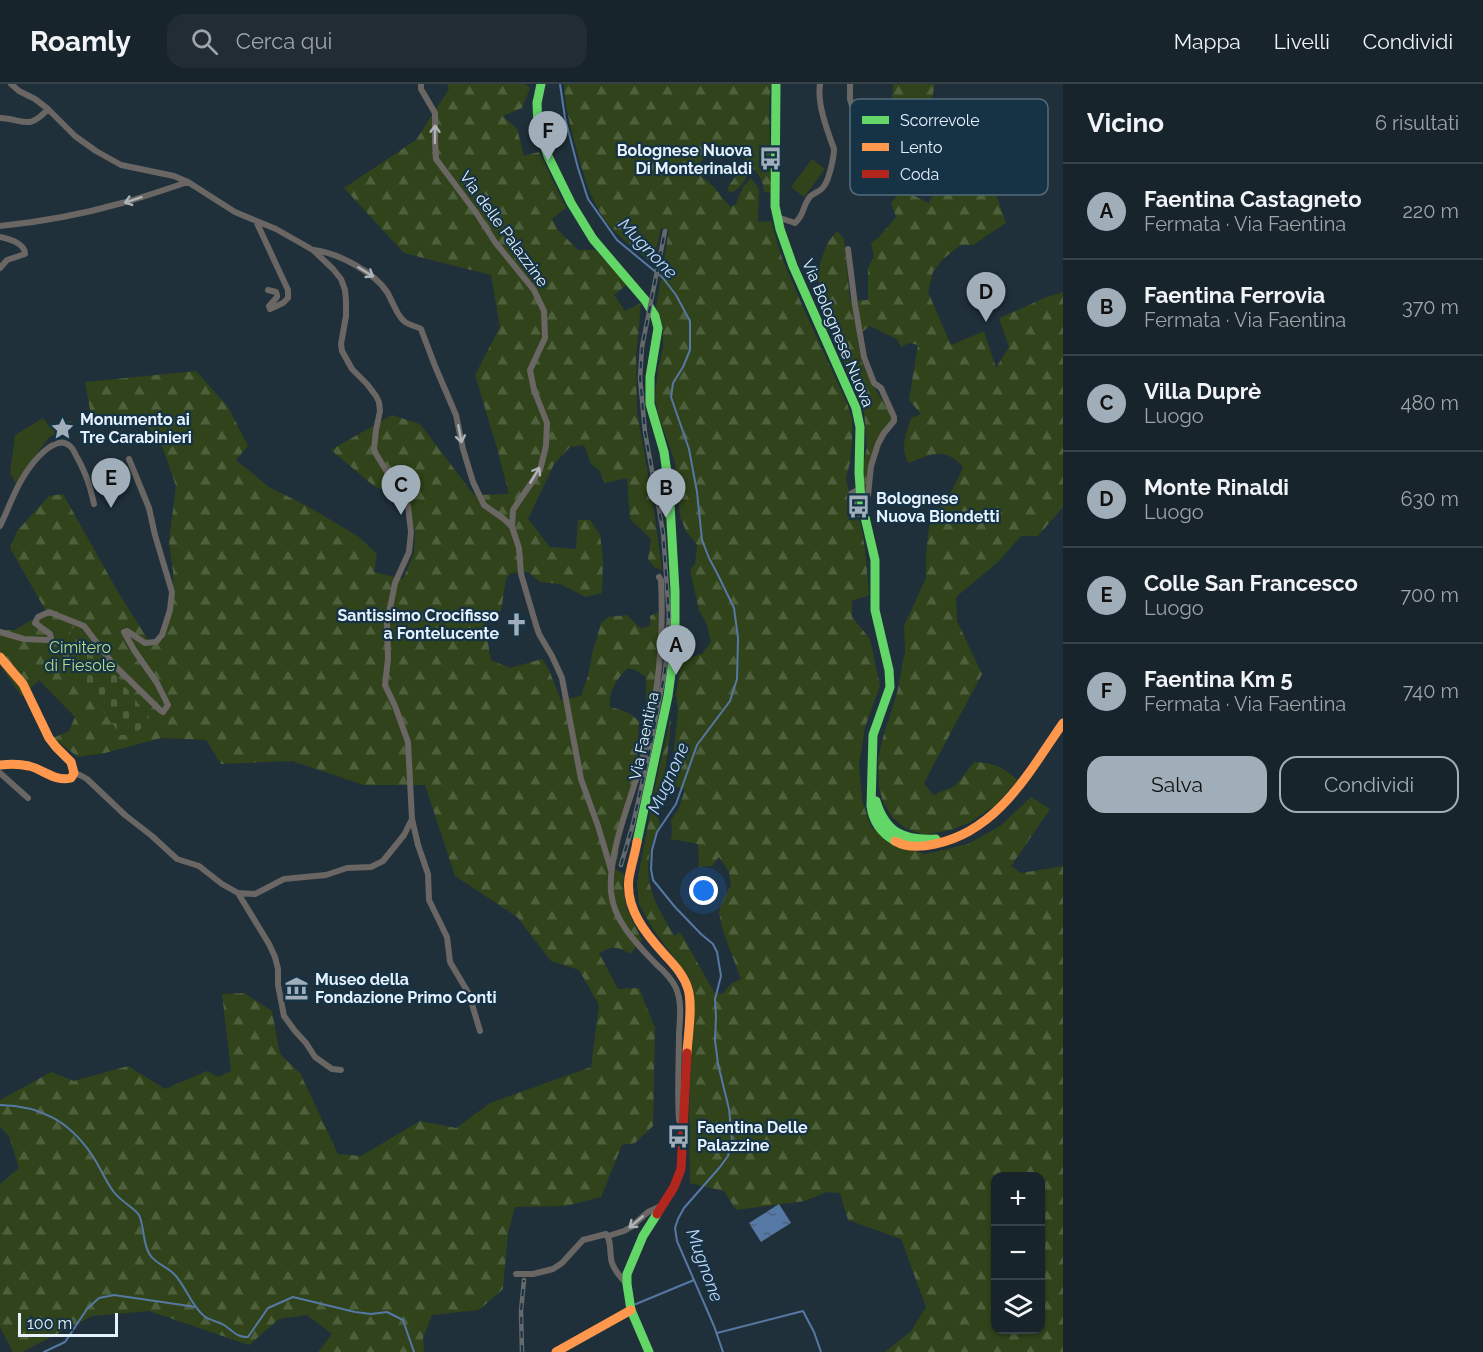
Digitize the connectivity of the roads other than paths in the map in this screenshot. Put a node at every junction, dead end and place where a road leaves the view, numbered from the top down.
1 (11, 84) edge
2 (421, 84) edge
3 (541, 84) edge
4 (776, 84) edge
5 (820, 84) edge
6 (48, 109) junction
7 (0, 118) edge
8 (188, 182) junction
9 (777, 216) junction
10 (256, 221) junction
11 (0, 226) edge
12 (0, 237) edge
13 (849, 249) dead end
14 (313, 250) junction
15 (0, 268) edge
16 (268, 290) dead end
17 (129, 459) dead end
18 (860, 489) junction
19 (861, 501) junction
20 (94, 504) dead end
21 (864, 515) junction
22 (0, 526) edge
23 (512, 527) junction
24 (659, 577) dead end
25 (0, 632) edge
26 (0, 657) edge
27 (1063, 723) edge
28 (0, 765) edge
29 (0, 773) edge
30 (74, 774) junction
31 (28, 798) dead end
32 (412, 819) junction
33 (611, 870) junction
34 (238, 893) junction
35 (480, 1031) dead end
36 (341, 1070) dead end
37 (684, 1123) junction
38 (662, 1205) junction
39 (608, 1236) junction
40 (516, 1274) dead end
41 (627, 1284) junction
42 (631, 1310) junction
43 (556, 1352) edge
44 (649, 1352) edge

1 - 6 street
23 -> 2 street, Via delle Palazzine
3 - 37 main road, Via Faentina
4 - 9 main road, Via Bolognese Nuova
5 - 9 street
6 - 7 street
6 - 8 street
8 - 10 street
8 -> 11 street
9 - 18 main road, Via Bolognese Nuova
10 - 14 street
10 - 16 street
12 - 15 street
13 - 19 street
14 -> 23 street
14 - 32 street
17 - 25 street
18 - 19 main road, Via Bolognese Nuova
18 - 21 street
19 - 21 main road, Via Bolognese Nuova
20 - 22 street
21 - 27 main road, Via Bolognese Nuova
23 - 33 street
24 - 33 street, Via Faentina
26 - 30 main road
28 - 30 main road
29 - 31 street
30 - 34 street
32 - 34 street
32 - 35 street
33 - 37 street, Via Faentina
34 - 36 street
37 - 38 main road, Via Faentina
38 -> 39 street
38 - 41 main road, Via Faentina
39 - 40 street
39 - 41 street
41 - 42 main road, Via Faentina
42 - 43 main road
42 - 44 main road, Via Faentina

